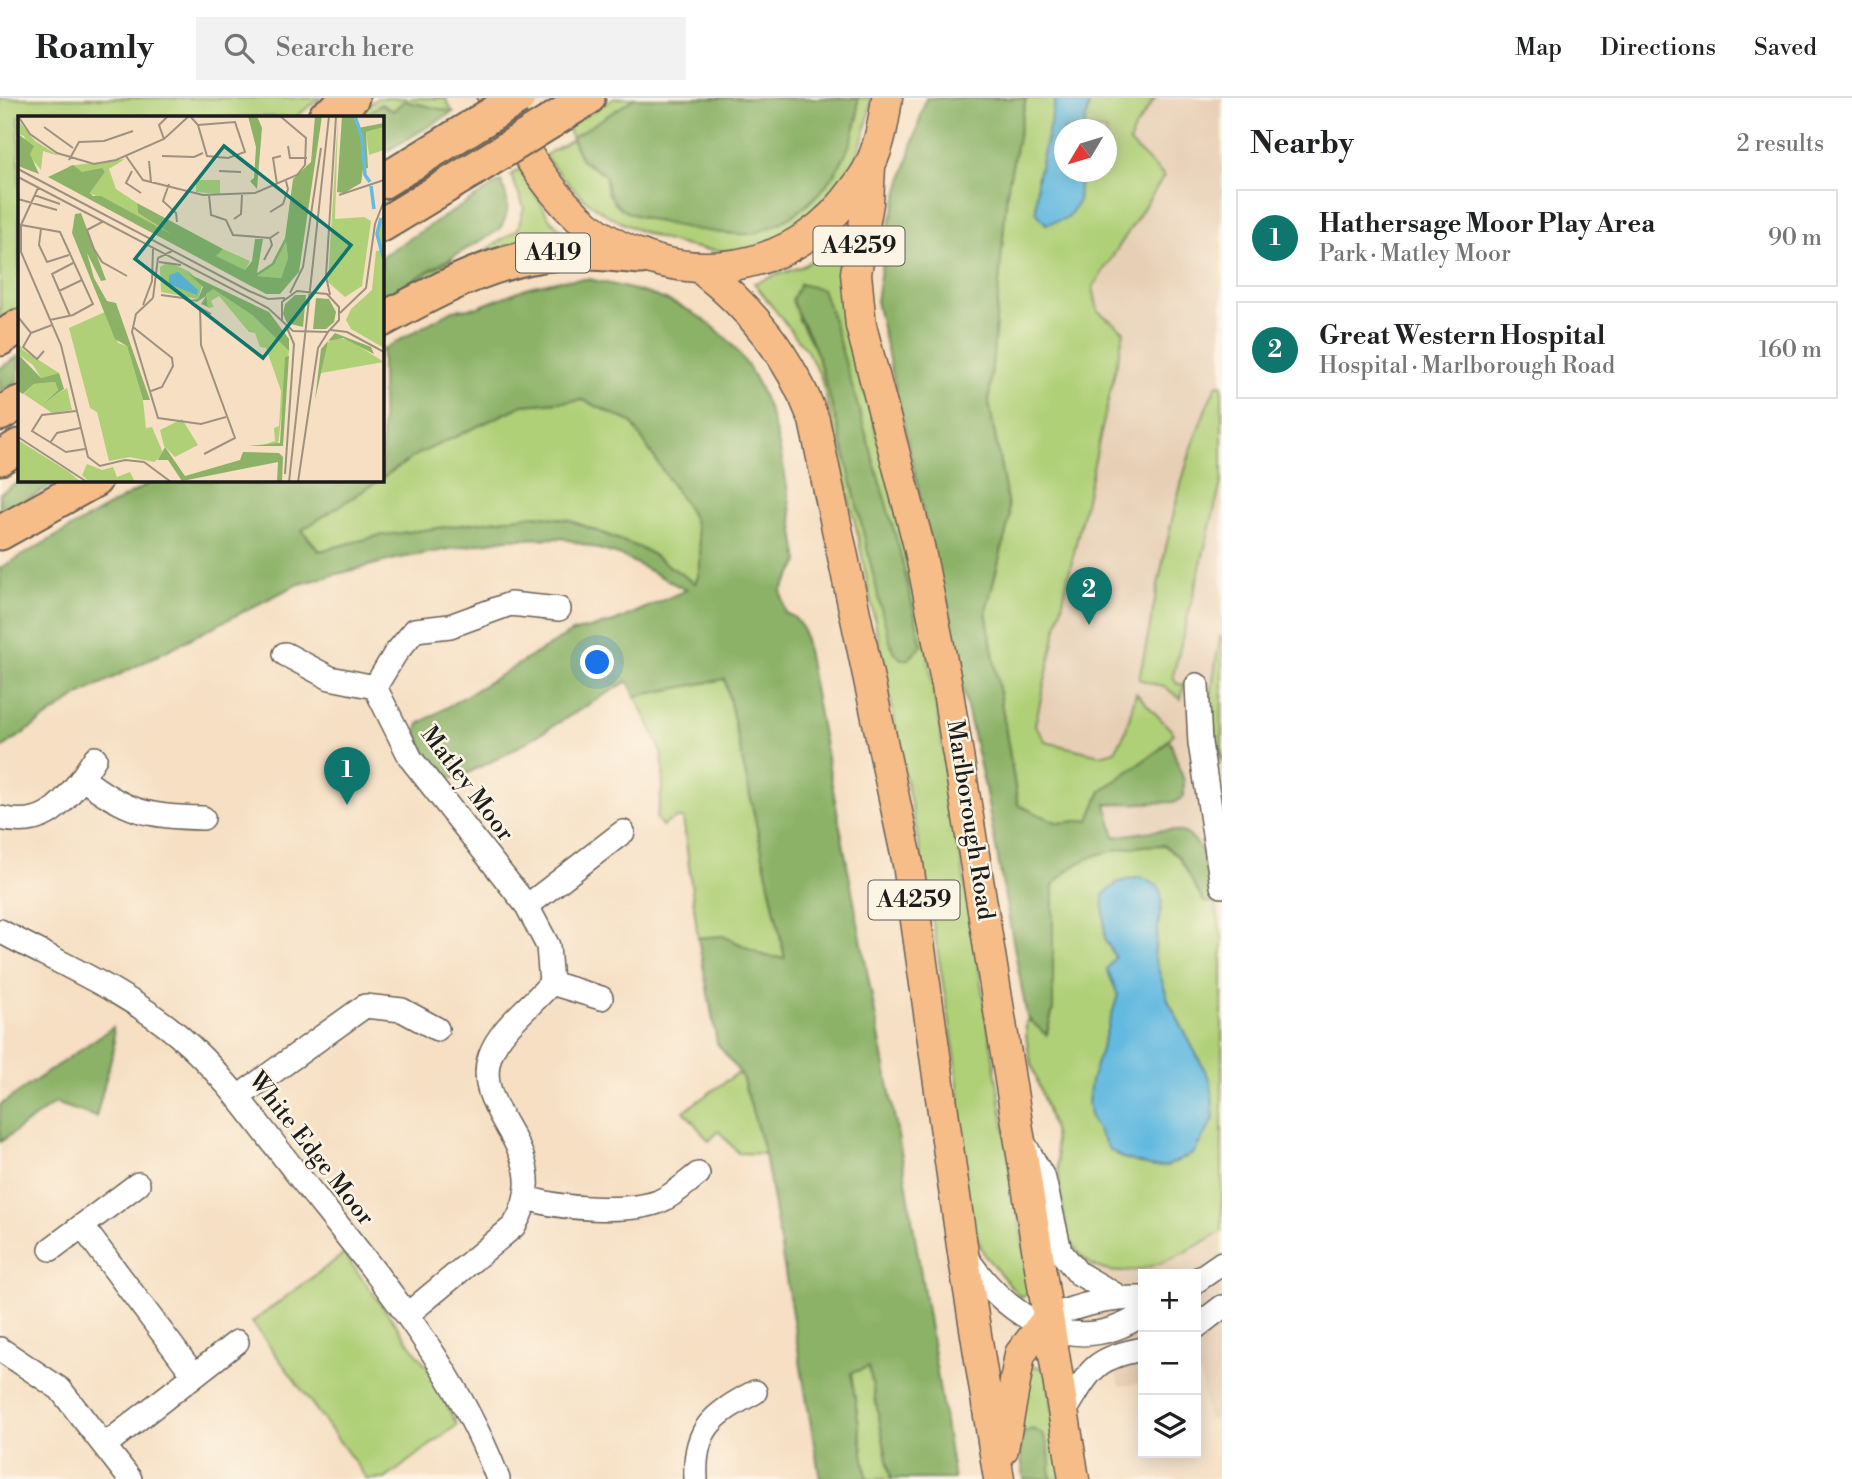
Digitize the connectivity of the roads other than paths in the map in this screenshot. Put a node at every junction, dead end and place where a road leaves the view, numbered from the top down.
1 (352, 98) edge
2 (493, 98) edge
3 (518, 98) edge
4 (588, 98) edge
5 (887, 98) edge
6 (326, 116) edge
7 (870, 167) junction
8 (383, 181) edge
9 (383, 224) edge
10 (641, 257) junction
11 (701, 269) junction
12 (383, 320) edge
13 (18, 327) edge
14 (0, 339) edge
15 (18, 403) edge
16 (0, 414) edge
17 (18, 447) edge
18 (0, 458) edge
19 (93, 481) edge
20 (0, 533) edge
21 (559, 608) dead end
22 (285, 654) dead end
23 (1196, 685) dead end
24 (375, 687) junction
25 (95, 758) dead end
26 (82, 778) junction
27 (1216, 790) edge
28 (0, 818) edge
29 (203, 818) dead end
30 (623, 832) dead end
31 (1222, 886) edge
32 (527, 906) junction
33 (0, 931) edge
34 (551, 983) junction
35 (601, 998) dead end
36 (437, 1029) dead end
37 (238, 1097) junction
38 (1021, 1139) junction
39 (698, 1174) dead end
40 (138, 1184) dead end
41 (528, 1198) junction
42 (82, 1226) junction
43 (51, 1249) dead end
44 (963, 1253) junction
45 (1222, 1263) edge
46 (1201, 1278) edge
47 (1132, 1298) edge
48 (1222, 1307) edge
49 (408, 1314) junction
50 (1138, 1317) edge
51 (1046, 1323) junction
52 (1201, 1323) edge
53 (237, 1342) dead end
54 (0, 1349) edge
55 (1138, 1351) edge
56 (194, 1376) junction
57 (755, 1392) dead end
58 (1064, 1413) junction
59 (105, 1445) junction
60 (999, 1478) edge
61 (130, 1479) edge
62 (498, 1479) edge
63 (696, 1479) edge
64 (1074, 1479) edge

1 - 6 highway
2 - 10 main road
3 - 8 highway, bridge
4 - 9 highway, bridge
5 - 7 main road
7 - 11 main road
7 - 38 main road, Marlborough Road / A4259
10 - 11 main road
10 - 12 highway, A419
11 - 44 main road, A4259
13 - 14 highway
15 - 16 highway
17 - 18 highway
19 - 20 highway
21 - 24 street
22 - 24 street
23 - 27 street
24 - 32 street, Matley Moor
25 - 26 street
26 - 28 street
26 - 29 street
27 - 31 street
30 - 32 street
32 - 34 street, Matley Moor
33 - 37 street, White Edge Moor
34 - 35 street
34 - 41 street
36 - 37 street
37 - 49 street, White Edge Moor
38 - 47 street
38 - 51 main road, Marlborough Road / A4259
39 - 41 street
40 - 42 street
41 - 49 street
42 - 43 street
42 - 56 street
44 - 51 street
44 - 60 main road, A4259
45 - 46 street
47 - 51 street
48 - 52 street
49 - 62 street, White Edge Moor
50 - 51 street
51 - 58 main road, Marlborough Road / A4259
51 - 60 main road
53 - 56 street
54 - 59 street
55 - 58 street
56 - 59 street
57 - 63 street
58 - 64 main road, Marlborough Road / A4259
59 - 61 street

